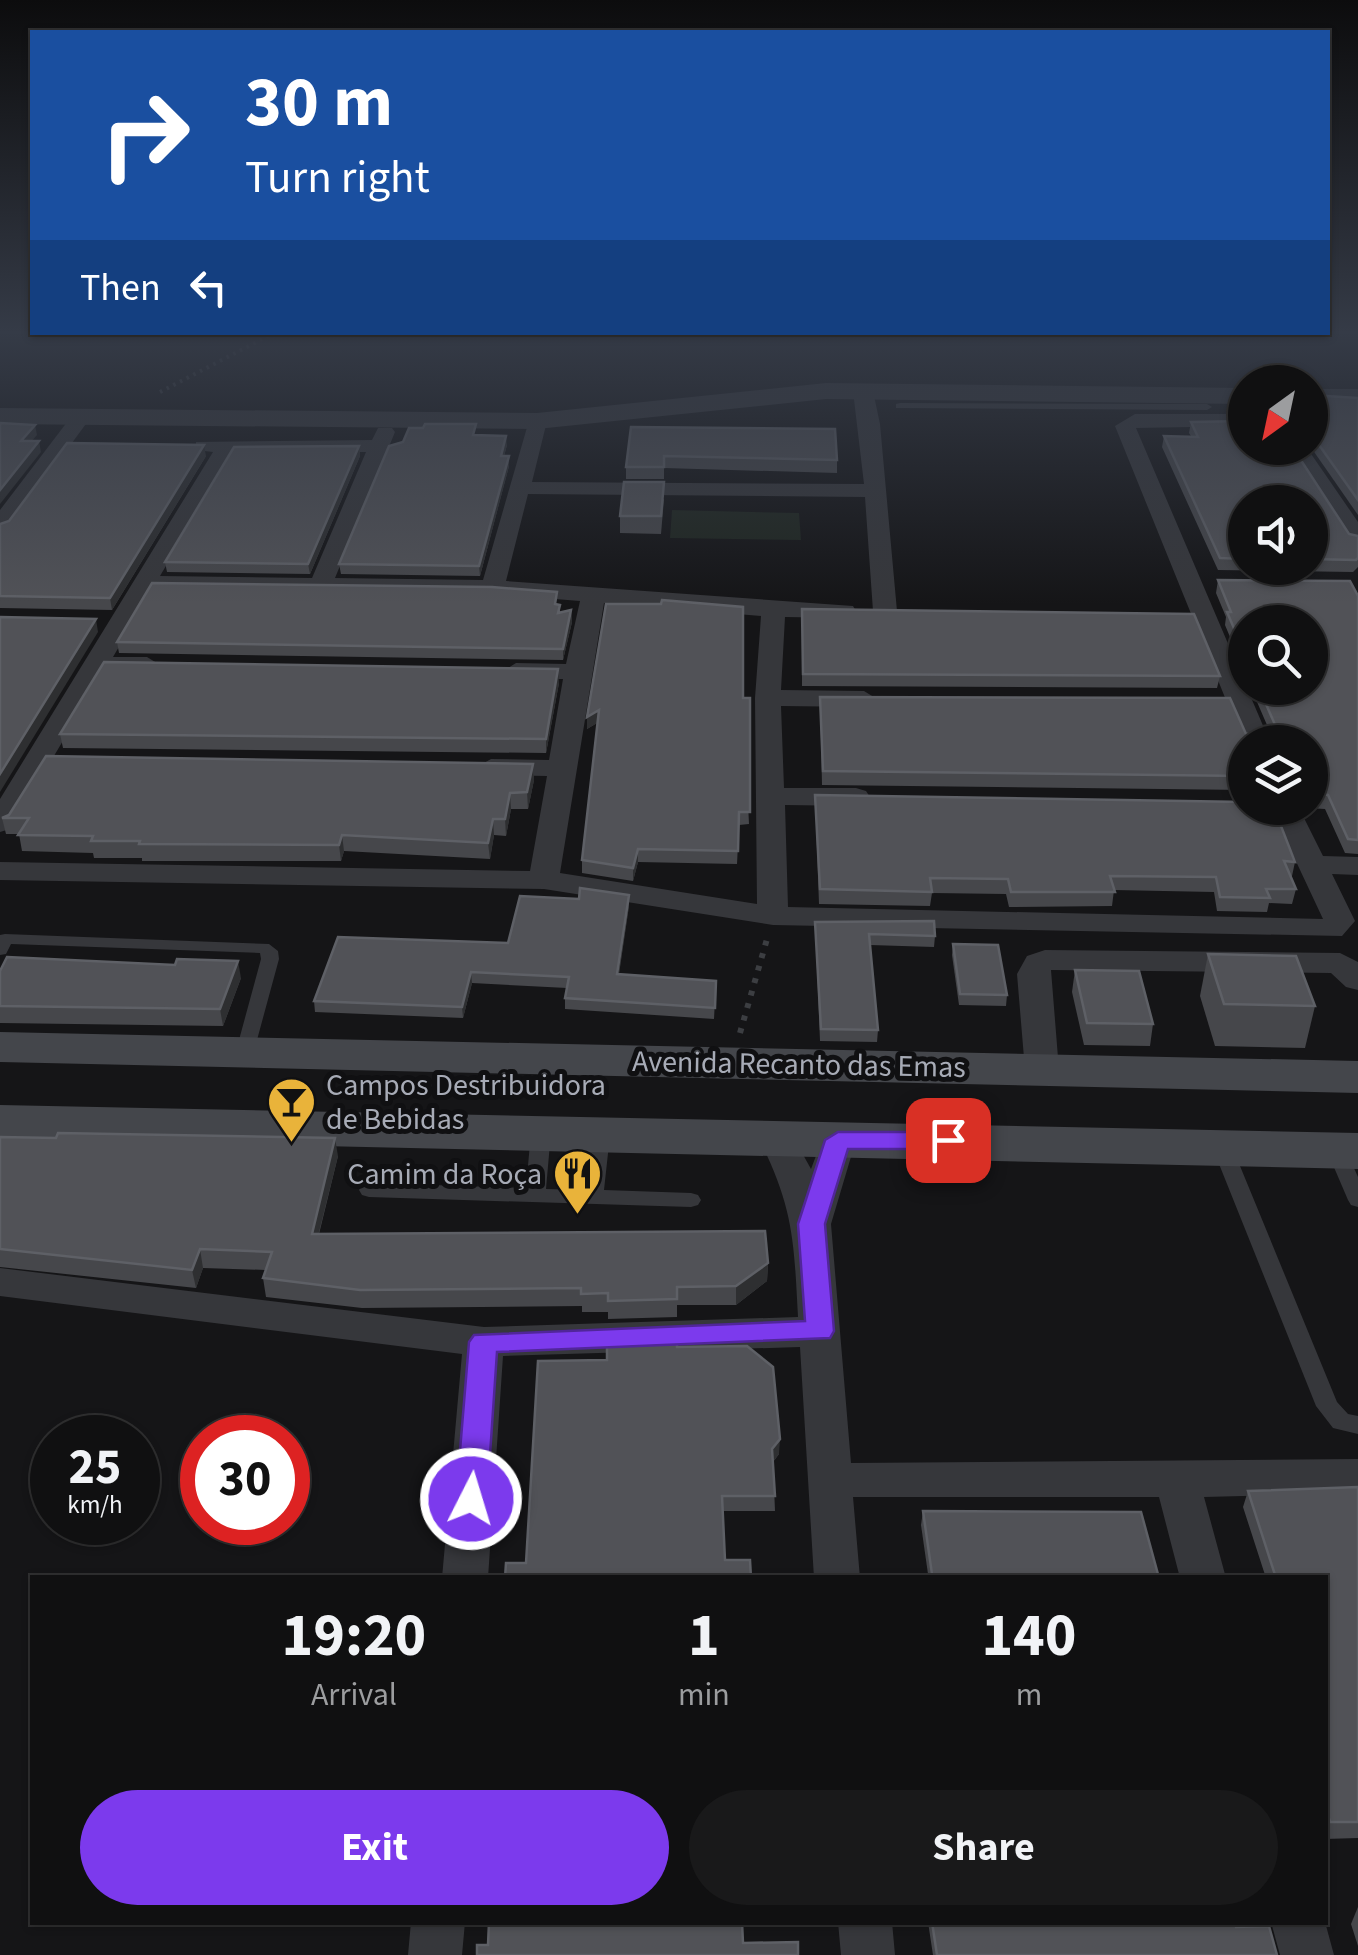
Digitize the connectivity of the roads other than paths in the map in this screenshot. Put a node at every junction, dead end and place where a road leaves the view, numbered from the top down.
1 (85, 421) edge
2 (390, 421) edge
3 (537, 421) edge
4 (869, 421) edge
5 (1134, 421) edge
6 (189, 446) edge
7 (379, 446) junction
8 (226, 447) junction
9 (1309, 465) edge
10 (522, 488) junction
11 (874, 491) junction
12 (0, 524) edge
13 (1357, 534) edge
14 (145, 582) junction
15 (320, 584) junction
16 (494, 587) junction
17 (594, 594) junction
18 (772, 610) junction
19 (96, 664) junction
20 (173, 666) edge
21 (481, 670) edge
22 (577, 672) junction
23 (768, 698) junction
24 (886, 699) edge
25 (1246, 725) edge
26 (39, 760) junction
27 (78, 760) edge
28 (465, 766) edge
29 (562, 768) junction
30 (773, 796) junction
31 (891, 798) edge
32 (0, 823) edge
33 (1293, 825) edge
34 (1312, 865) junction
35 (1358, 866) edge
36 (0, 871) edge
37 (544, 880) junction
38 (773, 916) junction
39 (1139, 923) junction
40 (2, 943) edge
41 (1147, 959) junction
42 (1358, 980) edge
43 (0, 1047) edge
44 (155, 1050) junction
45 (245, 1052) junction
46 (346, 1054) junction
47 (898, 1067) junction
48 (1042, 1070) junction
49 (1137, 1071) junction
50 (1265, 1076) junction
51 (1358, 1077) edge
52 (0, 1122) edge
53 (84, 1124) junction
54 (312, 1128) junction
55 (541, 1132) junction
56 (600, 1135) junction
57 (912, 1139) junction
58 (838, 1140) junction
59 (778, 1141) junction
60 (1146, 1145) junction
61 (1223, 1149) junction
62 (1282, 1150) junction
63 (1348, 1151) edge
64 (369, 1190) dead end
65 (536, 1194) junction
66 (593, 1196) junction
67 (691, 1200) dead end
68 (1358, 1200) edge
69 (812, 1224) junction
70 (0, 1282) edge
71 (820, 1331) junction
72 (484, 1342) junction
73 (1358, 1425) edge
74 (1358, 1476) edge
75 (828, 1480) junction
76 (1177, 1480) junction
77 (465, 1575) edge
78 (837, 1575) edge
79 (1203, 1575) edge
80 (438, 1925) edge
81 (866, 1925) edge
82 (1299, 1925) edge
83 (435, 1955) edge
84 (868, 1955) edge
85 (1307, 1955) edge

1 - 12 street
2 - 7 street
3 - 10 street
4 - 11 street
5 - 25 street
6 - 8 street
7 - 8 street
7 - 15 street
8 - 14 street
9 - 13 street
10 - 11 street
10 - 16 street
11 - 18 street
14 - 15 street
14 - 19 street
15 - 16 street
16 - 17 street
17 - 18 street
17 - 22 street
18 - 23 street
19 - 20 street
19 - 26 street
21 - 22 street
22 - 29 street
23 - 24 street
23 - 30 street
26 - 27 street
26 - 32 street
28 - 29 street
29 - 37 street
30 - 31 street
30 - 38 street
33 - 34 street
34 - 35 street
34 - 39 street
36 - 37 street
37 - 38 street
38 - 39 street
39 - 41 street
40 - 45 lane
41 - 42 street
41 - 48 street
43 - 44 main road, Avenida Recanto das Emas
44 - 45 main road, Avenida Recanto das Emas
44 - 53 main road
45 - 46 main road, Avenida Recanto das Emas
46 - 47 main road, Avenida Recanto das Emas
46 - 54 main road
47 - 48 main road, Avenida Recanto das Emas
47 - 57 main road
48 - 49 main road, Avenida Recanto das Emas
49 - 50 main road, Avenida Recanto das Emas
49 - 60 main road
50 - 51 main road, Avenida Recanto das Emas
50 - 62 main road
52 - 53 main road
53 - 54 main road
54 - 55 main road
55 - 56 main road
55 - 65 lane
56 - 59 main road
56 - 66 lane
57 - 58 main road
57 - 60 main road
58 - 59 main road
58 - 69 street
59 - 69 street
60 - 61 main road
61 - 62 main road
61 - 73 lane
62 - 63 main road
63 - 68 lane
64 - 65 lane
65 - 66 lane
66 - 67 lane
69 - 71 street
70 - 72 street
71 - 72 street
71 - 75 street
72 - 77 street
74 - 76 street
75 - 76 street
75 - 78 street
76 - 79 street
80 - 83 street
81 - 84 street
82 - 85 street

